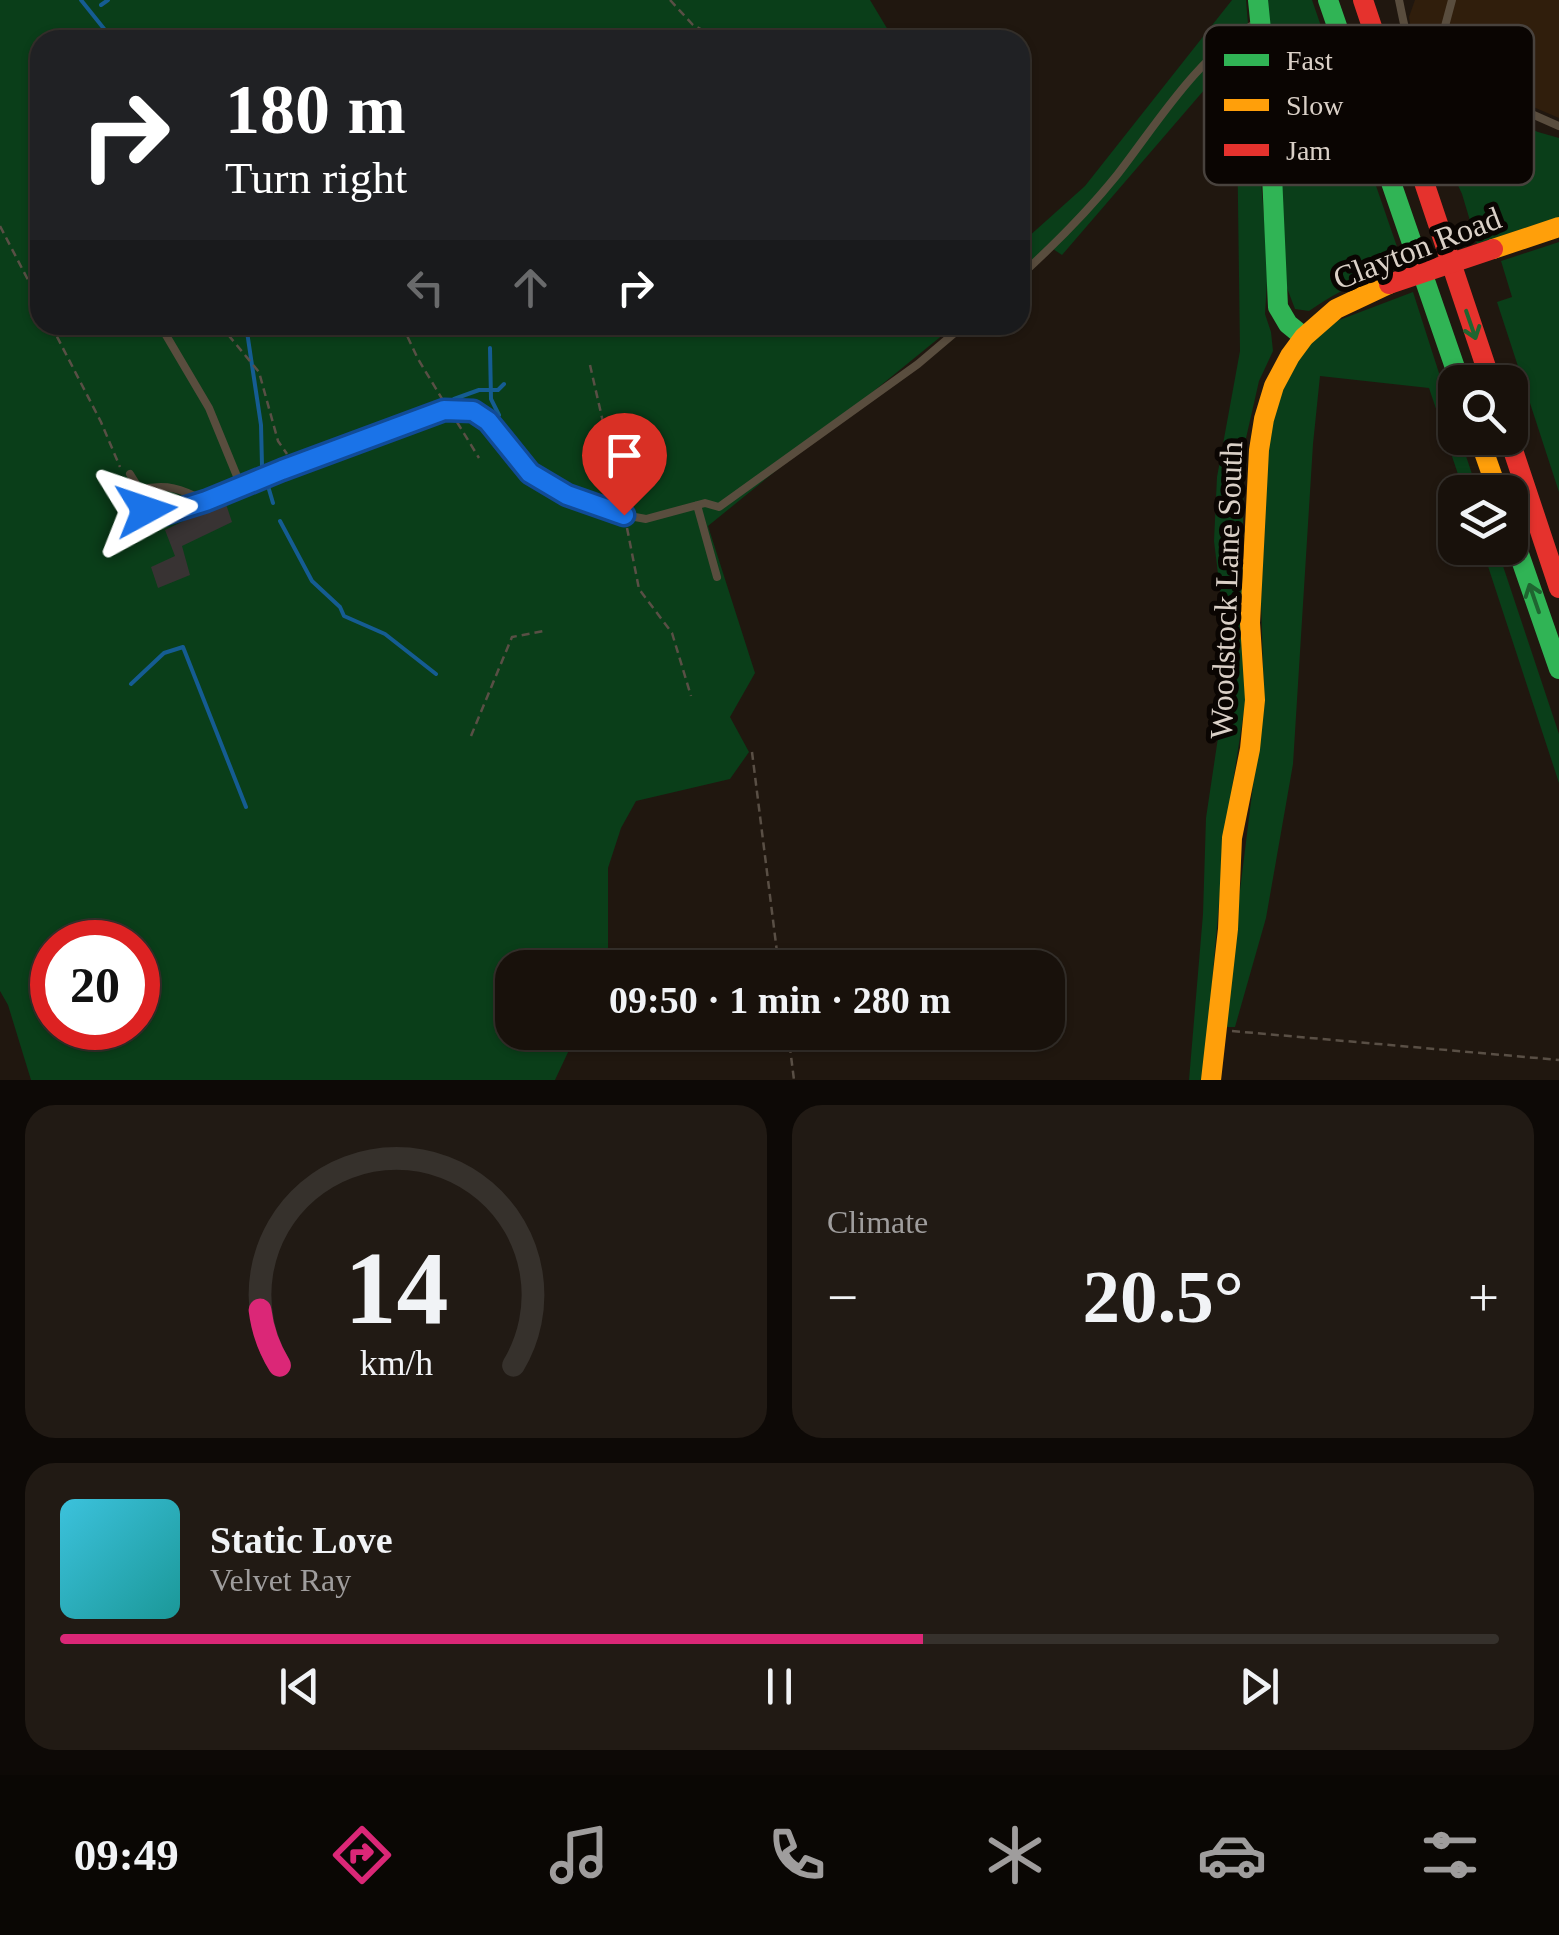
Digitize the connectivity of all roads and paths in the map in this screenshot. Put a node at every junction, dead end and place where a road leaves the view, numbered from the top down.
1 (670, 0) edge
2 (1328, 0) edge
3 (1364, 0) edge
4 (1399, 0) edge
5 (1452, 0) edge
6 (1337, 25) edge
7 (1372, 25) edge
8 (1406, 25) edge
9 (1445, 25) edge
10 (702, 30) edge
11 (1204, 68) edge
12 (1534, 115) edge
13 (1559, 126) edge
14 (1272, 185) edge
15 (1392, 185) edge
16 (1426, 185) edge
17 (0, 226) edge
18 (1559, 227) edge
19 (1030, 267) edge
20 (30, 284) edge
21 (56, 335) edge
22 (166, 335) edge
23 (228, 335) edge
24 (407, 335) edge
25 (952, 335) edge
26 (1304, 337) junction
27 (590, 365) dead end
28 (1454, 365) edge
29 (1485, 365) edge
30 (1515, 455) edge
31 (479, 458) dead end
32 (295, 465) junction
33 (130, 474) joint
34 (241, 486) junction
35 (140, 490) junction
36 (206, 501) junction
37 (697, 505) junction
38 (624, 515) junction
39 (1523, 565) edge
40 (718, 577) dead end
41 (1559, 588) edge
42 (544, 630) dead end
43 (1559, 669) edge
44 (692, 696) dead end
45 (471, 736) dead end
46 (752, 752) dead end
47 (778, 950) edge
48 (1218, 1032) junction
49 (790, 1050) edge
50 (1559, 1060) edge
51 (794, 1080) edge
52 (1210, 1080) edge

1 - 10 path
2 - 6 main road
3 -> 7 main road
4 - 8 lane
5 - 9 lane
11 - 19 lane
12 - 13 lane
14 - 26 main road
15 - 28 main road
16 -> 29 main road
17 - 20 path
18 - 26 main road, Clayton Road, bridge
21 - 33 path
22 - 34 lane
23 - 32 path
24 - 31 path
25 - 37 lane
26 - 48 main road, Woodstock Lane South
27 - 38 path
30 - 41 main road
32 - 34 lane
32 - 38 lane
33 - 35 lane
34 - 36 lane
35 - 36 lane
35 - 36 lane
37 - 38 lane
37 - 40 lane
38 - 44 path
43 -> 39 main road
42 - 45 path
46 - 47 path
48 - 50 path
48 - 52 main road, Woodstock Lane South
49 - 51 path

